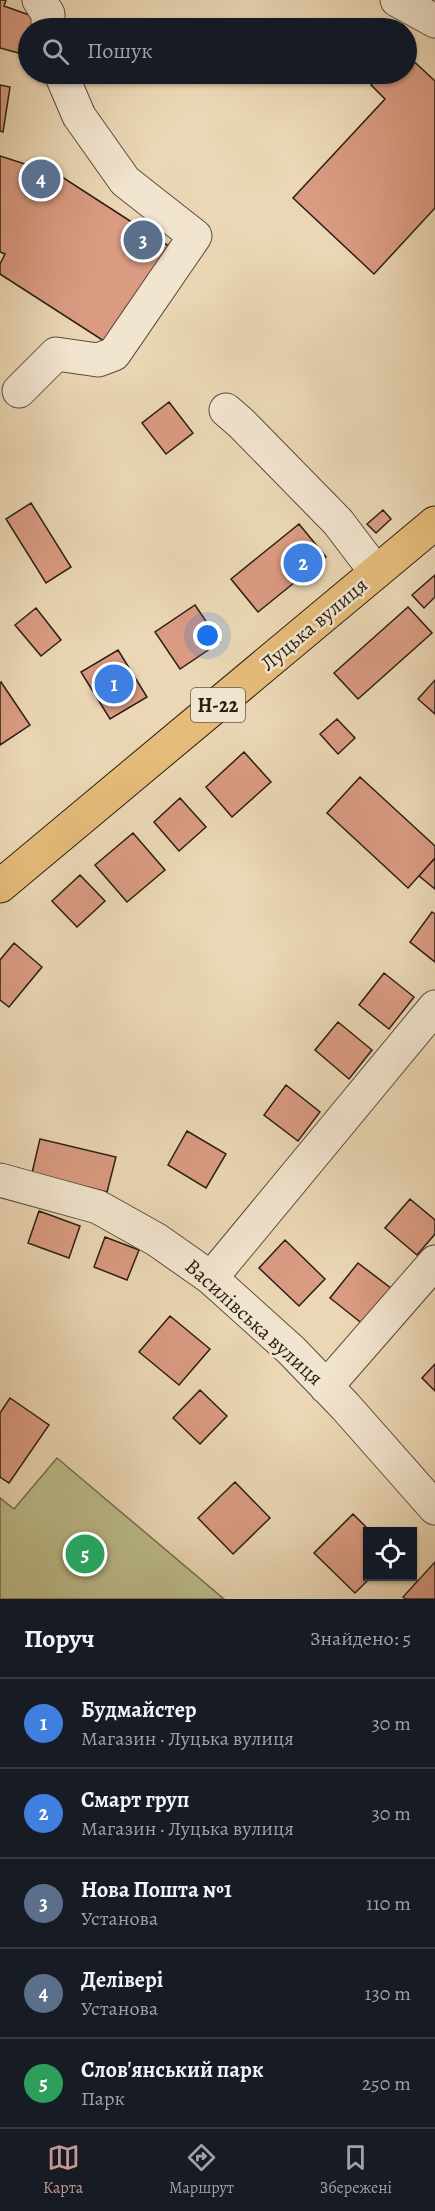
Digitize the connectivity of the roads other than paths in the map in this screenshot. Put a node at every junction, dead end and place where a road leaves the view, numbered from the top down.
1 (39, 0) edge
2 (397, 0) edge
3 (48, 18) edge
4 (435, 21) edge
5 (65, 84) edge
6 (19, 391) dead end
7 (226, 410) dead end
8 (435, 523) edge
9 (376, 572) junction
10 (0, 886) edge
11 (435, 1007) edge
12 (0, 1180) edge
13 (435, 1263) edge
14 (211, 1278) junction
15 (326, 1387) junction
16 (435, 1508) edge

1 - 3 street
2 - 4 street
5 - 6 street
7 - 9 street
8 - 9 main road, Луцька вулиця / Н-22
9 - 10 main road, Луцька вулиця / Н-22
11 - 14 street
12 - 14 street, Василівська вулиця
13 - 15 street
14 - 15 street, Василівська вулиця
15 - 16 street, Василівська вулиця

